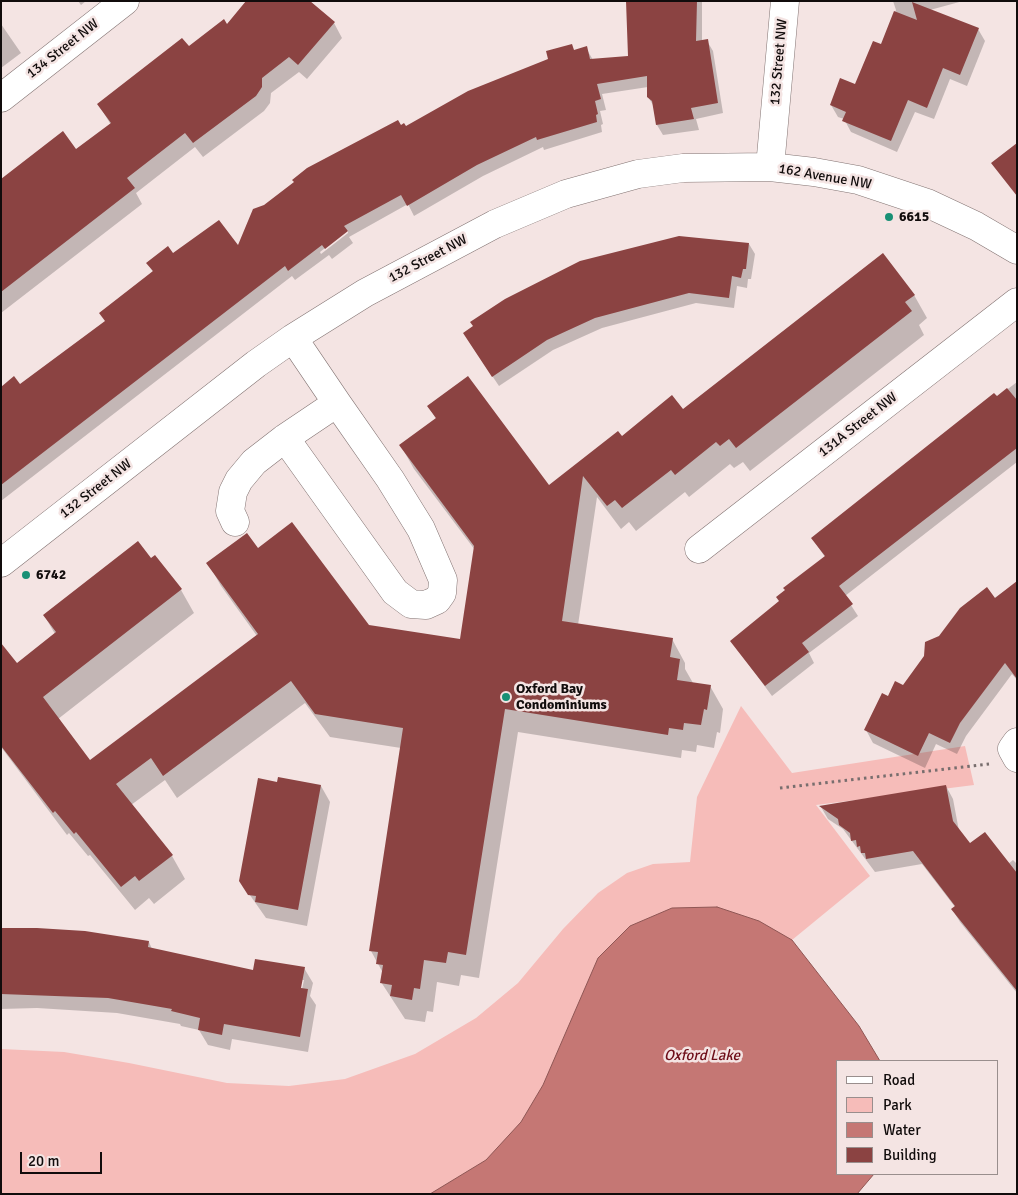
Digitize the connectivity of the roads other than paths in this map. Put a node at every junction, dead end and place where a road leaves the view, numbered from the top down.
1 (125, 1) edge
2 (785, 1) edge
3 (1, 98) edge
4 (770, 167) junction
5 (1017, 250) edge
6 (1017, 302) edge
7 (293, 338) junction
8 (337, 403) junction
9 (285, 438) junction
10 (235, 522) dead end
11 (699, 549) dead end
12 (1, 564) edge

1 - 3 street, 134 Street NW
2 - 4 street, 132 Street NW
4 - 5 street, 162 Avenue NW
4 - 7 street, 132 Street NW
6 - 11 street, 131A Street NW
7 - 8 street
7 - 12 street, 132 Street NW
8 - 9 street
8 - 9 street
9 - 10 street

